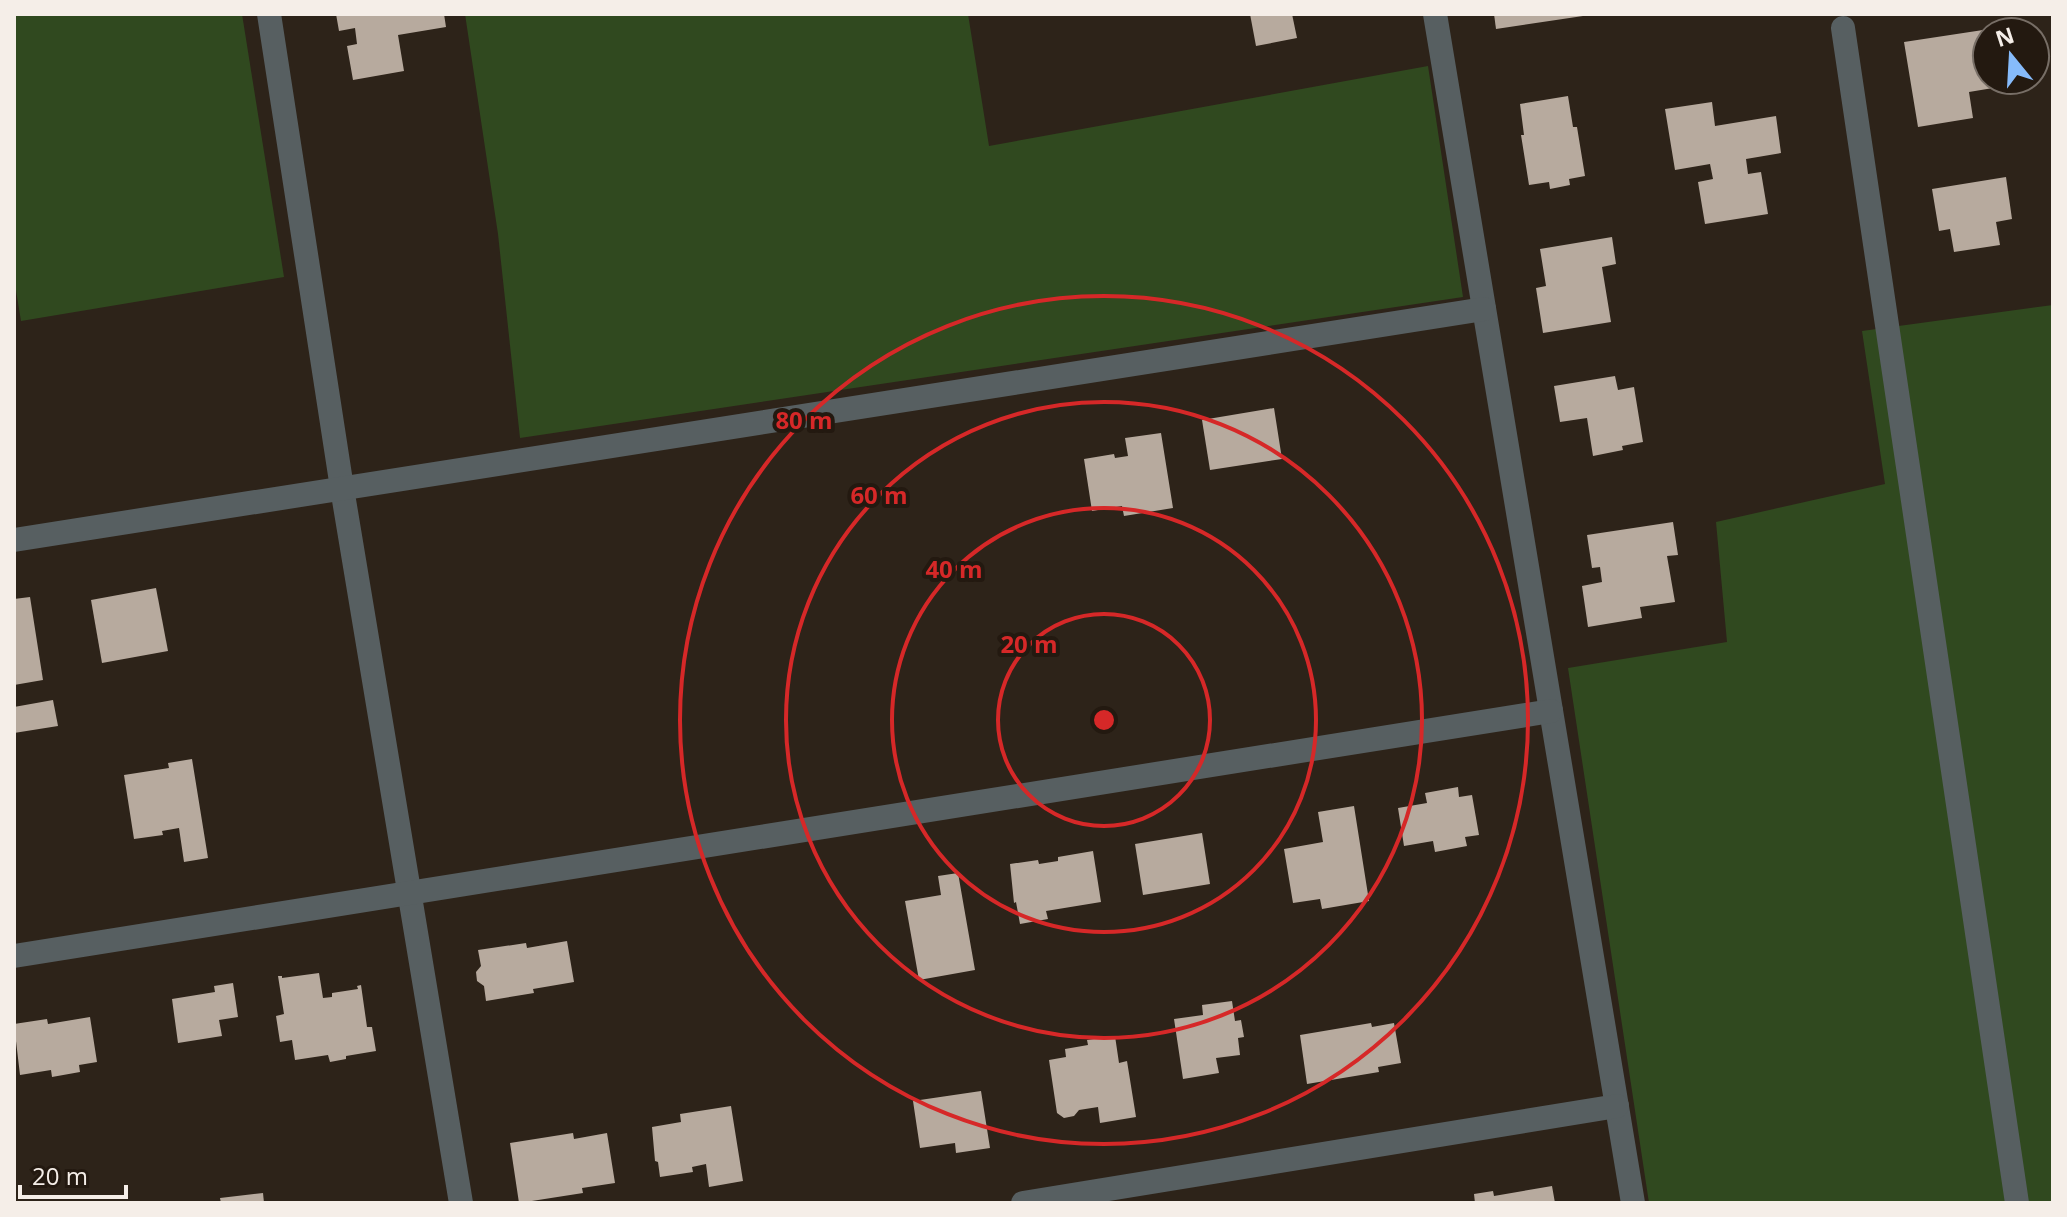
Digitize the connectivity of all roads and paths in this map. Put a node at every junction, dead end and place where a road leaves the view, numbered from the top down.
1 (269, 14) edge
2 (1435, 14) edge
3 (1843, 28) dead end
4 (1484, 309) junction
5 (342, 488) junction
6 (14, 540) edge
7 (1551, 711) junction
8 (408, 893) junction
9 (14, 956) edge
10 (1617, 1106) junction
11 (461, 1203) edge
12 (1023, 1203) edge
13 (1633, 1203) edge
14 (2017, 1203) edge

1 - 5 street
2 - 4 street
3 - 14 street
4 - 5 street
4 - 7 street
5 - 6 street
5 - 8 street
7 - 8 street
7 - 10 street
8 - 9 street
8 - 11 street
10 - 12 street
10 - 13 street

